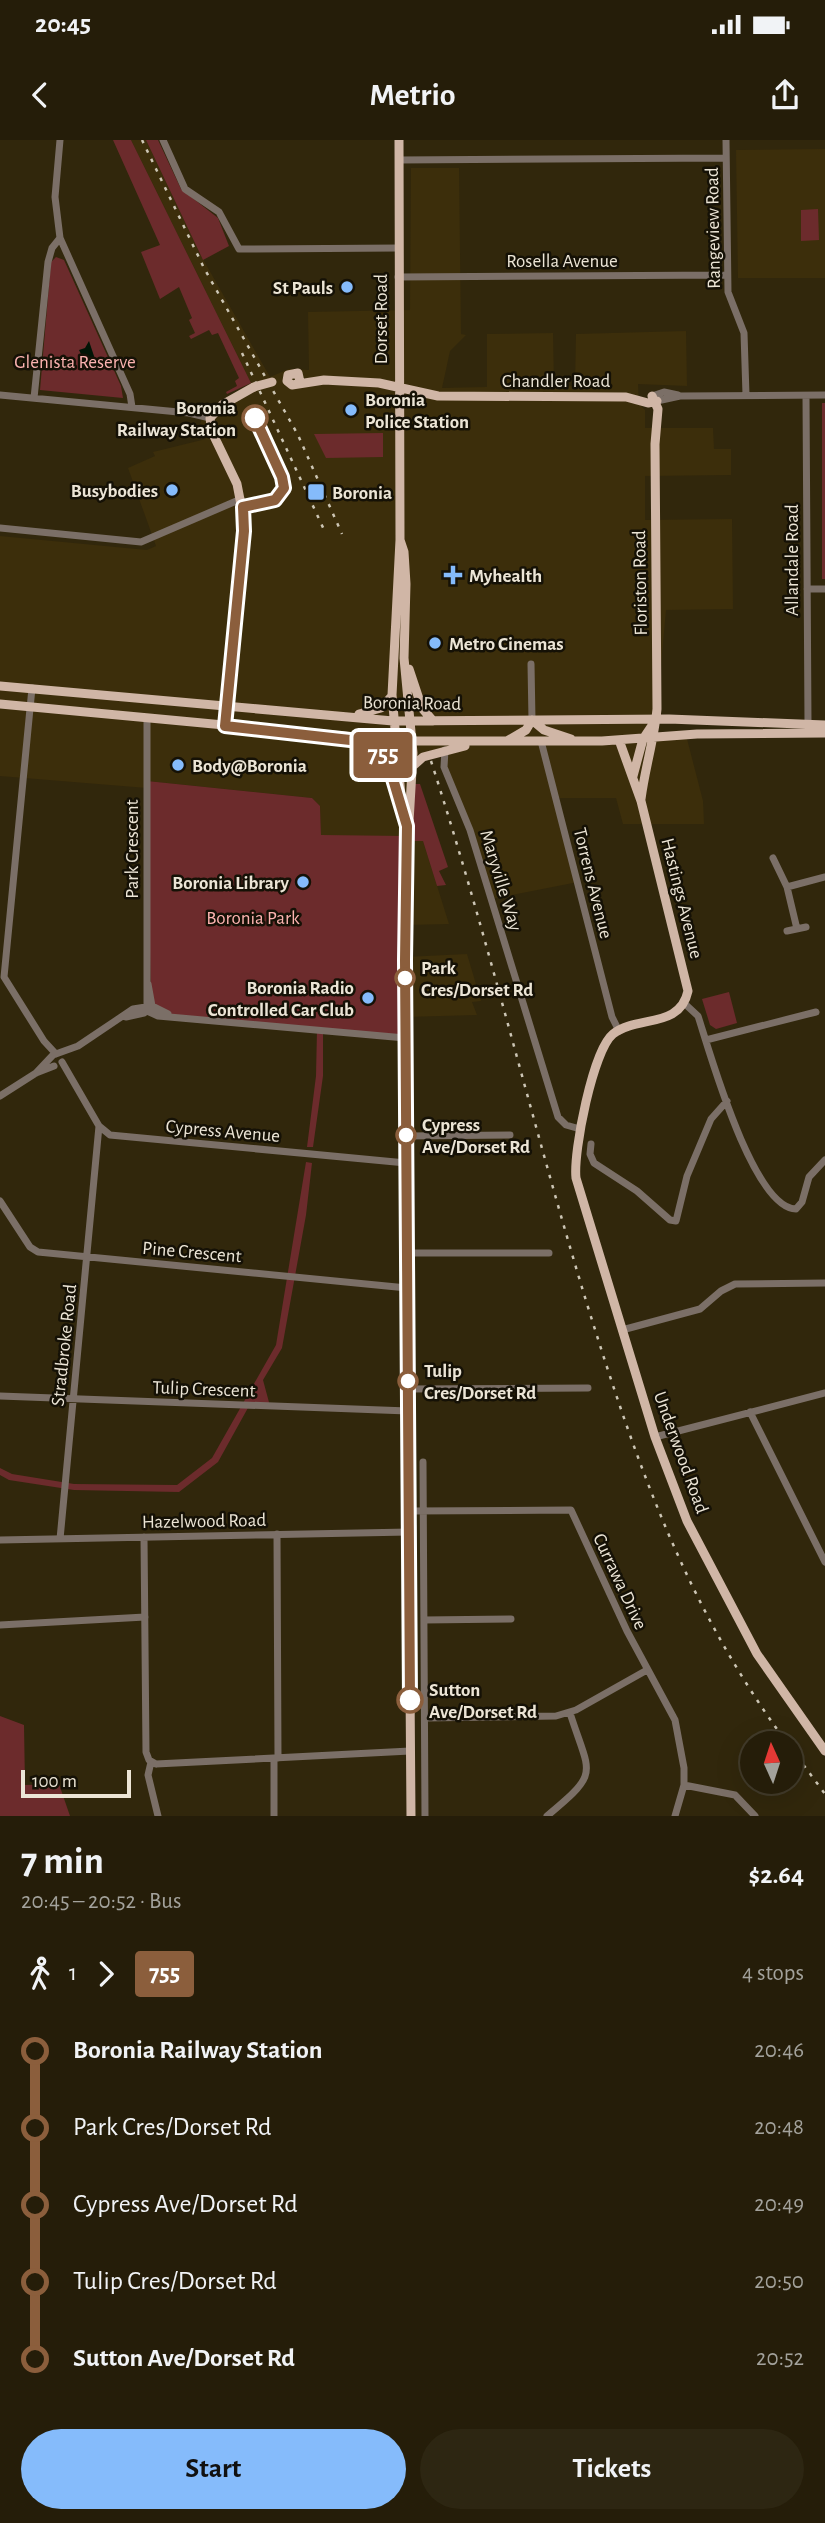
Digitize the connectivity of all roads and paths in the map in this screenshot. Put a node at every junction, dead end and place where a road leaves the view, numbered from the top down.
1 (60, 140) edge
2 (163, 140) edge
3 (399, 140) edge
4 (726, 140) edge
5 (726, 158) junction
6 (399, 160) junction
7 (60, 239) junction
8 (399, 248) junction
9 (727, 275) junction
10 (398, 277) junction
11 (398, 387) junction
12 (0, 395) edge
13 (825, 395) edge
14 (747, 396) junction
15 (806, 396) junction
16 (34, 398) junction
17 (652, 400) junction
18 (132, 407) junction
19 (210, 418) junction
20 (242, 499) junction
21 (0, 528) edge
22 (400, 540) junction
23 (807, 589) junction
24 (825, 589) edge
25 (404, 658) junction
26 (531, 664) dead end
27 (0, 687) edge
28 (32, 688) junction
29 (392, 695) junction
30 (0, 704) edge
31 (30, 706) junction
32 (227, 707) junction
33 (335, 717) junction
34 (147, 718) junction
35 (532, 720) junction
36 (656, 720) junction
37 (393, 721) junction
38 (409, 721) junction
39 (433, 721) junction
40 (601, 721) junction
41 (808, 723) junction
42 (825, 725) edge
43 (225, 726) junction
44 (825, 733) edge
45 (655, 738) junction
46 (643, 739) junction
47 (372, 740) junction
48 (619, 740) junction
49 (396, 741) junction
50 (506, 741) junction
51 (541, 741) junction
52 (578, 741) junction
53 (602, 741) junction
54 (412, 742) junction
55 (487, 742) junction
56 (445, 750) junction
57 (413, 766) junction
58 (633, 779) junction
59 (640, 801) junction
60 (402, 807) junction
61 (407, 826) junction
62 (774, 858) dead end
63 (825, 877) edge
64 (787, 887) junction
65 (806, 927) dead end
66 (797, 929) junction
67 (787, 931) dead end
68 (3, 983) edge
69 (684, 1003) junction
70 (148, 1007) junction
71 (816, 1012) dead end
72 (619, 1031) junction
73 (405, 1038) junction
74 (706, 1040) junction
75 (56, 1060) junction
76 (0, 1096) edge
77 (727, 1101) junction
78 (102, 1129) junction
79 (579, 1133) junction
80 (510, 1135) dead end
81 (406, 1136) junction
82 (591, 1144) dead end
83 (825, 1160) edge
84 (406, 1163) junction
85 (0, 1200) edge
86 (407, 1253) junction
87 (548, 1253) dead end
88 (88, 1257) junction
89 (825, 1283) edge
90 (407, 1288) junction
91 (622, 1330) junction
92 (588, 1388) dead end
93 (408, 1389) junction
94 (825, 1394) edge
95 (0, 1396) edge
96 (74, 1399) junction
97 (408, 1411) junction
98 (750, 1412) junction
99 (655, 1437) junction
100 (423, 1462) dead end
101 (409, 1511) junction
102 (423, 1511) junction
103 (409, 1532) junction
104 (277, 1534) junction
105 (144, 1537) junction
106 (60, 1539) junction
107 (0, 1540) edge
108 (825, 1562) edge
109 (145, 1617) junction
110 (511, 1619) dead end
111 (424, 1620) junction
112 (0, 1625) edge
113 (647, 1670) junction
114 (569, 1713) junction
115 (425, 1718) junction
116 (410, 1751) junction
117 (825, 1751) edge
118 (276, 1758) junction
119 (154, 1763) junction
120 (684, 1785) junction
121 (158, 1816) edge
122 (274, 1816) edge
123 (411, 1816) edge
124 (425, 1816) edge
125 (547, 1816) edge
126 (675, 1816) edge
127 (755, 1816) edge

1 - 7 street
2 - 8 street
3 - 6 main road, Dorset Road
4 - 5 street, Rangeview Road
5 - 6 street
5 - 9 street, Rangeview Road
6 - 8 main road, Dorset Road
7 - 16 street
7 - 18 street
8 - 10 main road, Dorset Road
9 - 10 street, Rosella Avenue
9 - 14 street, Rangeview Road
10 - 11 main road, Dorset Road
11 - 17 main road, Chandler Road
11 - 19 main road, Chandler Road, bridge
11 - 22 main road, Dorset Road
12 - 16 street
13 - 15 street, Chandler Road
14 - 15 street, Chandler Road
14 - 17 street, Chandler Road
15 - 23 street, Allandale Road
16 - 18 street
17 - 36 main road, Floriston Road
18 - 19 street
19 - 20 main road
20 - 21 street
20 - 32 main road
22 - 25 main road, Dorset Road
22 - 29 main road, Dorset Road
23 - 24 street
23 - 41 street, Allandale Road
25 - 38 main road, Dorset Road
25 - 39 main road
26 - 35 street
27 - 28 main road, Boronia Road
28 - 31 street
28 - 32 main road, Boronia Road
29 - 33 main road
29 - 37 main road, Dorset Road
30 - 31 main road, Boronia Road
31 - 34 main road, Boronia Road
31 - 68 street
32 - 33 main road, Boronia Road
32 - 43 main road
33 - 37 main road, Boronia Road
34 - 43 main road, Boronia Road
34 - 70 street, Park Crescent
35 - 39 main road, Boronia Road
35 - 40 main road, Boronia Road
35 - 50 main road
35 - 52 main road
36 - 40 main road, Boronia Road
36 - 41 main road, Boronia Road
36 - 45 main road, Hastings Avenue
36 - 46 main road
37 - 38 main road, Boronia Road
37 - 49 main road, Dorset Road
38 - 39 main road, Boronia Road
38 - 54 main road, Dorset Road
40 - 53 main road
41 - 42 main road, Boronia Road
43 - 47 main road, Boronia Road
44 - 45 main road, Boronia Road
45 - 46 main road, Boronia Road
45 - 59 main road, Hastings Avenue
46 - 48 main road, Boronia Road
46 - 58 main road
47 - 49 main road, Boronia Road
47 - 60 main road, Dorset Road
48 - 53 main road, Boronia Road
48 - 58 main road, Hastings Avenue
49 - 54 main road, Boronia Road
49 - 60 main road, Dorset Road
50 - 51 main road, Boronia Road
50 - 55 main road, Boronia Road
51 - 52 main road, Boronia Road
51 - 72 street, Torrens Avenue
52 - 53 main road, Boronia Road
54 - 55 main road, Boronia Road
54 - 57 main road, Dorset Road
55 - 56 main road, Boronia Road
56 - 57 main road, Boronia Road
56 - 79 street, Maryville Way
57 - 61 main road, Dorset Road
58 - 59 main road, Hastings Avenue
59 - 69 main road, Hastings Avenue
60 - 61 main road, Dorset Road
61 - 73 main road, Dorset Road
62 - 64 street
63 - 64 street
64 - 66 street
65 - 66 street
66 - 67 street
68 - 75 street
69 - 72 main road
69 - 74 street
70 - 73 street
70 - 75 street
71 - 74 street
72 - 79 main road
73 - 81 main road, Dorset Road
74 - 77 street
75 - 76 street
75 - 78 street
77 - 82 street
77 - 83 street
78 - 84 street, Cypress Avenue
78 - 88 street, Stradbroke Road
79 - 91 main road, Underwood Road
80 - 81 street
81 - 84 main road, Dorset Road
84 - 86 main road, Dorset Road
85 - 88 street, Pine Crescent
86 - 87 street
86 - 90 main road, Dorset Road
88 - 90 street, Pine Crescent
88 - 96 street, Stradbroke Road
89 - 91 street
90 - 93 main road, Dorset Road
91 - 99 main road, Underwood Road
92 - 93 street
93 - 97 main road, Dorset Road
94 - 98 street
95 - 96 street, Tulip Crescent
96 - 97 street, Tulip Crescent
96 - 106 street, Stradbroke Road
97 - 101 main road, Dorset Road
98 - 99 street
98 - 108 street
99 - 117 main road, Underwood Road
100 - 102 street
101 - 102 street, Currawa Drive
101 - 103 main road, Dorset Road
102 - 111 street
102 - 113 street, Currawa Drive
103 - 104 street, Hazelwood Road
103 - 116 main road, Dorset Road
104 - 105 street, Hazelwood Road
104 - 118 street
105 - 106 street, Hazelwood Road
105 - 109 street
106 - 107 street, Hazelwood Road
109 - 112 street
109 - 119 street
110 - 111 street
111 - 115 street
113 - 114 street
113 - 120 street, Currawa Drive
114 - 115 street
114 - 125 street
115 - 124 street
116 - 118 street
116 - 123 main road, Dorset Road
118 - 119 street
118 - 122 street
119 - 121 street
120 - 126 street, Currawa Drive
120 - 127 street

